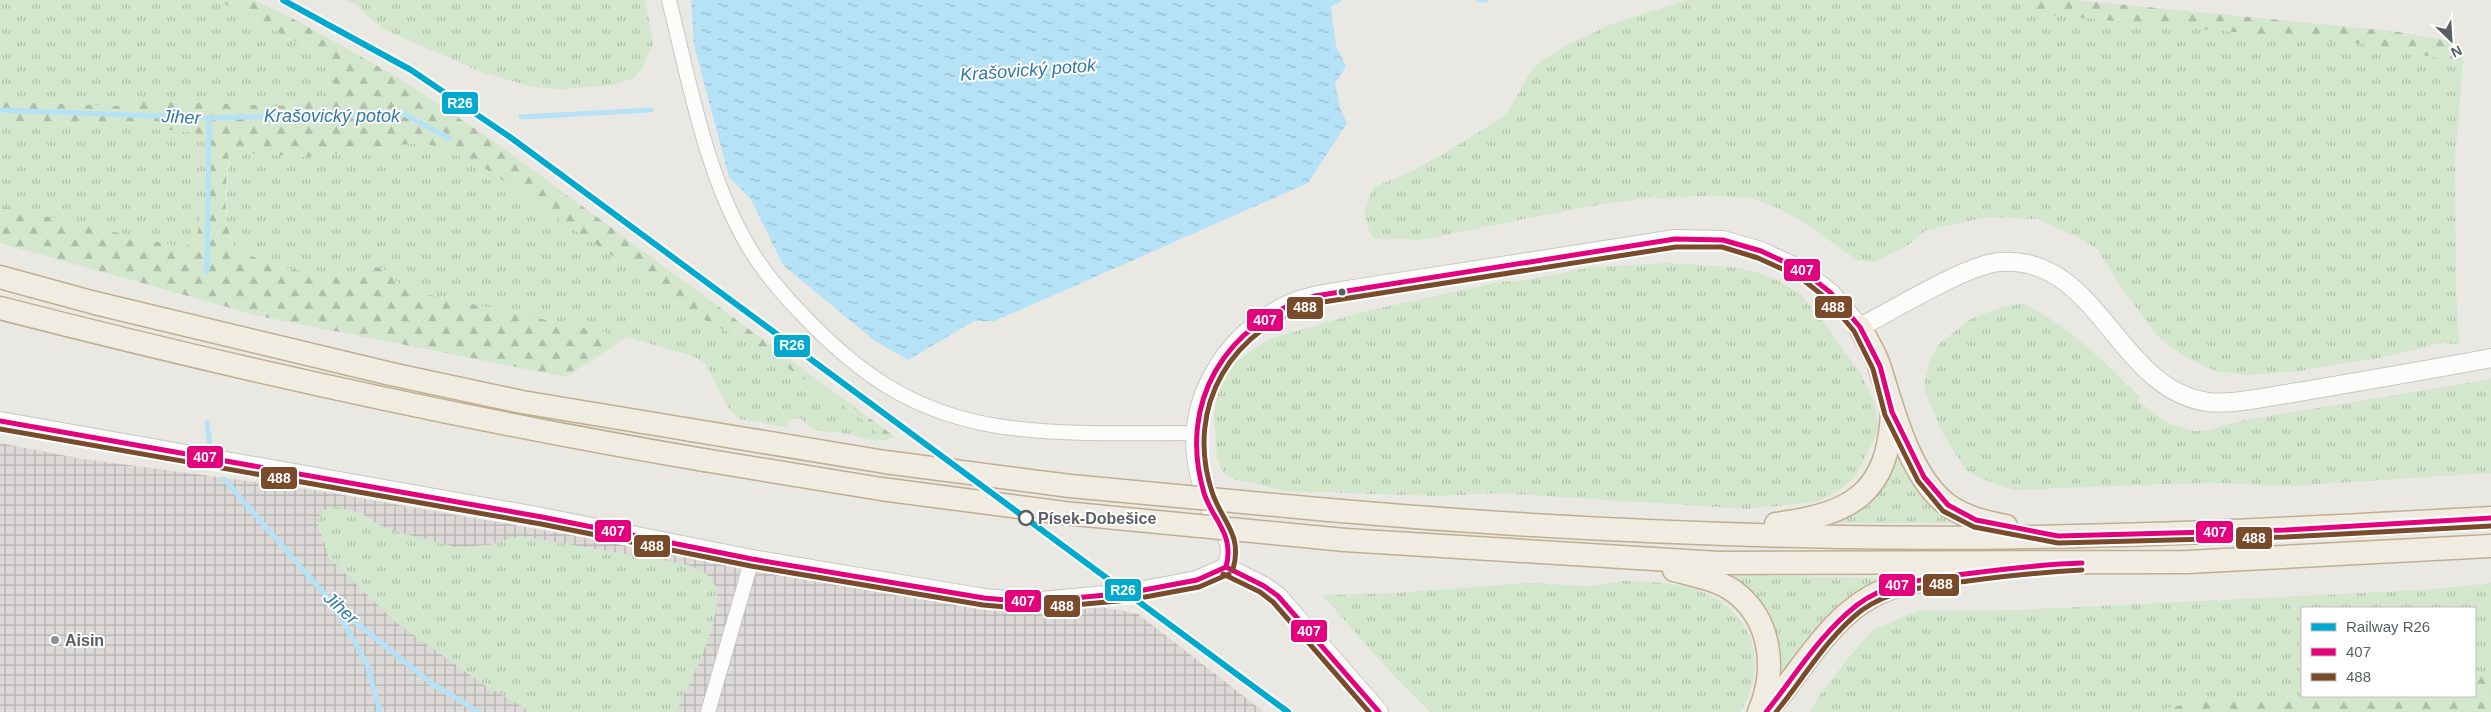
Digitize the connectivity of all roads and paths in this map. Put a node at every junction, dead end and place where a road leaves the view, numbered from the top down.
1 (669, 0) edge
2 (0, 277) edge
3 (0, 308) edge
4 (1860, 327) junction
5 (2491, 358) edge
6 (1892, 412) junction
7 (0, 421) edge
8 (1196, 433) junction
9 (2491, 518) edge
10 (1712, 533) junction
11 (2058, 536) junction
12 (2491, 546) edge
13 (1632, 558) junction
14 (752, 559) junction
15 (2038, 564) junction
16 (1226, 567) junction
17 (708, 712) edge
18 (1379, 712) edge
19 (1759, 712) edge
20 (1766, 712) edge

1 - 8 street
2 - 10 highway, bridge
3 - 13 highway, bridge
4 - 5 street
4 - 6 highway
4 - 8 street
6 - 10 highway
6 - 11 highway
7 - 14 street
8 - 16 street
9 - 11 highway
10 - 11 highway
12 - 15 highway
13 - 15 highway
13 - 19 highway
14 - 16 street
14 - 17 street
15 - 20 highway
16 - 18 street

